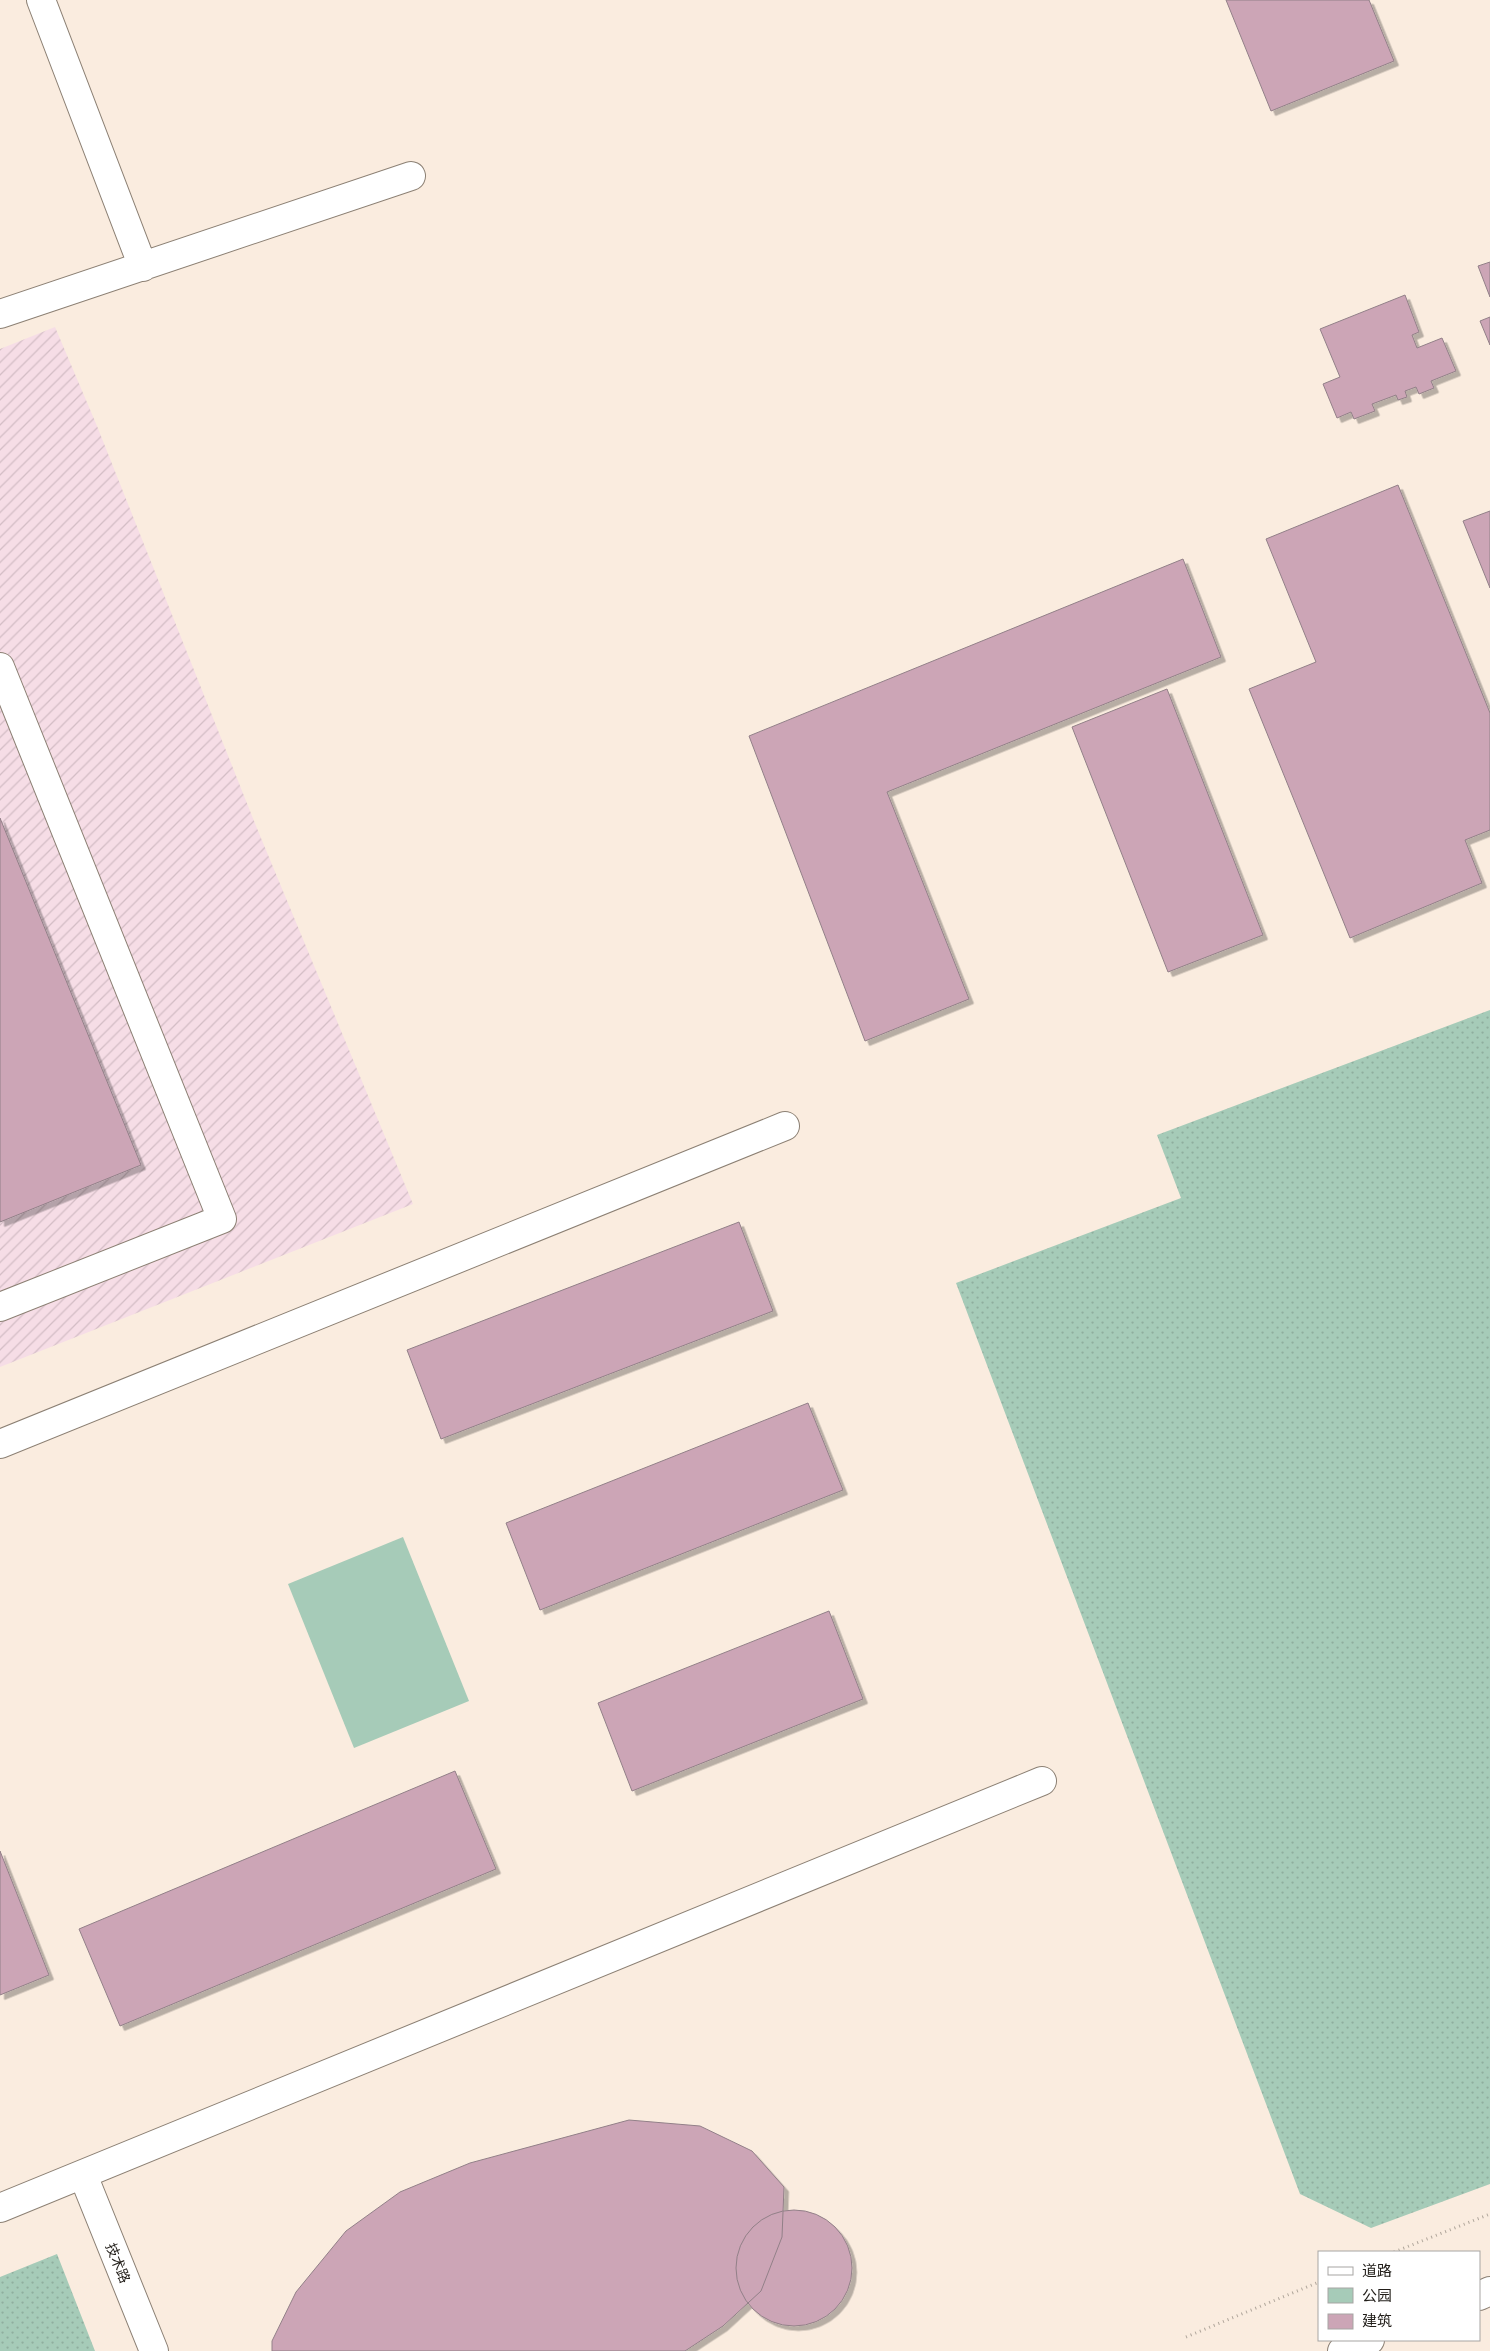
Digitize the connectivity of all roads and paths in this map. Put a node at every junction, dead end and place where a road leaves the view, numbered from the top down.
1 (41, 0) edge
2 (412, 176) dead end
3 (144, 267) junction
4 (0, 314) edge
5 (0, 667) edge
6 (784, 1126) dead end
7 (0, 1306) edge
8 (0, 1444) edge
9 (1042, 1782) dead end
10 (83, 2175) junction
11 (0, 2208) edge
12 (1490, 2214) edge
13 (1397, 2251) edge
14 (1318, 2282) edge
15 (1186, 2337) dead end
16 (1367, 2341) edge
17 (154, 2351) edge
18 (1342, 2351) edge

1 - 3 street
2 - 3 street
3 - 4 street
5 - 7 street
6 - 8 street
9 - 10 street
10 - 11 street
10 - 17 street, 技术路
12 - 13 path
14 - 15 path
16 - 18 street

